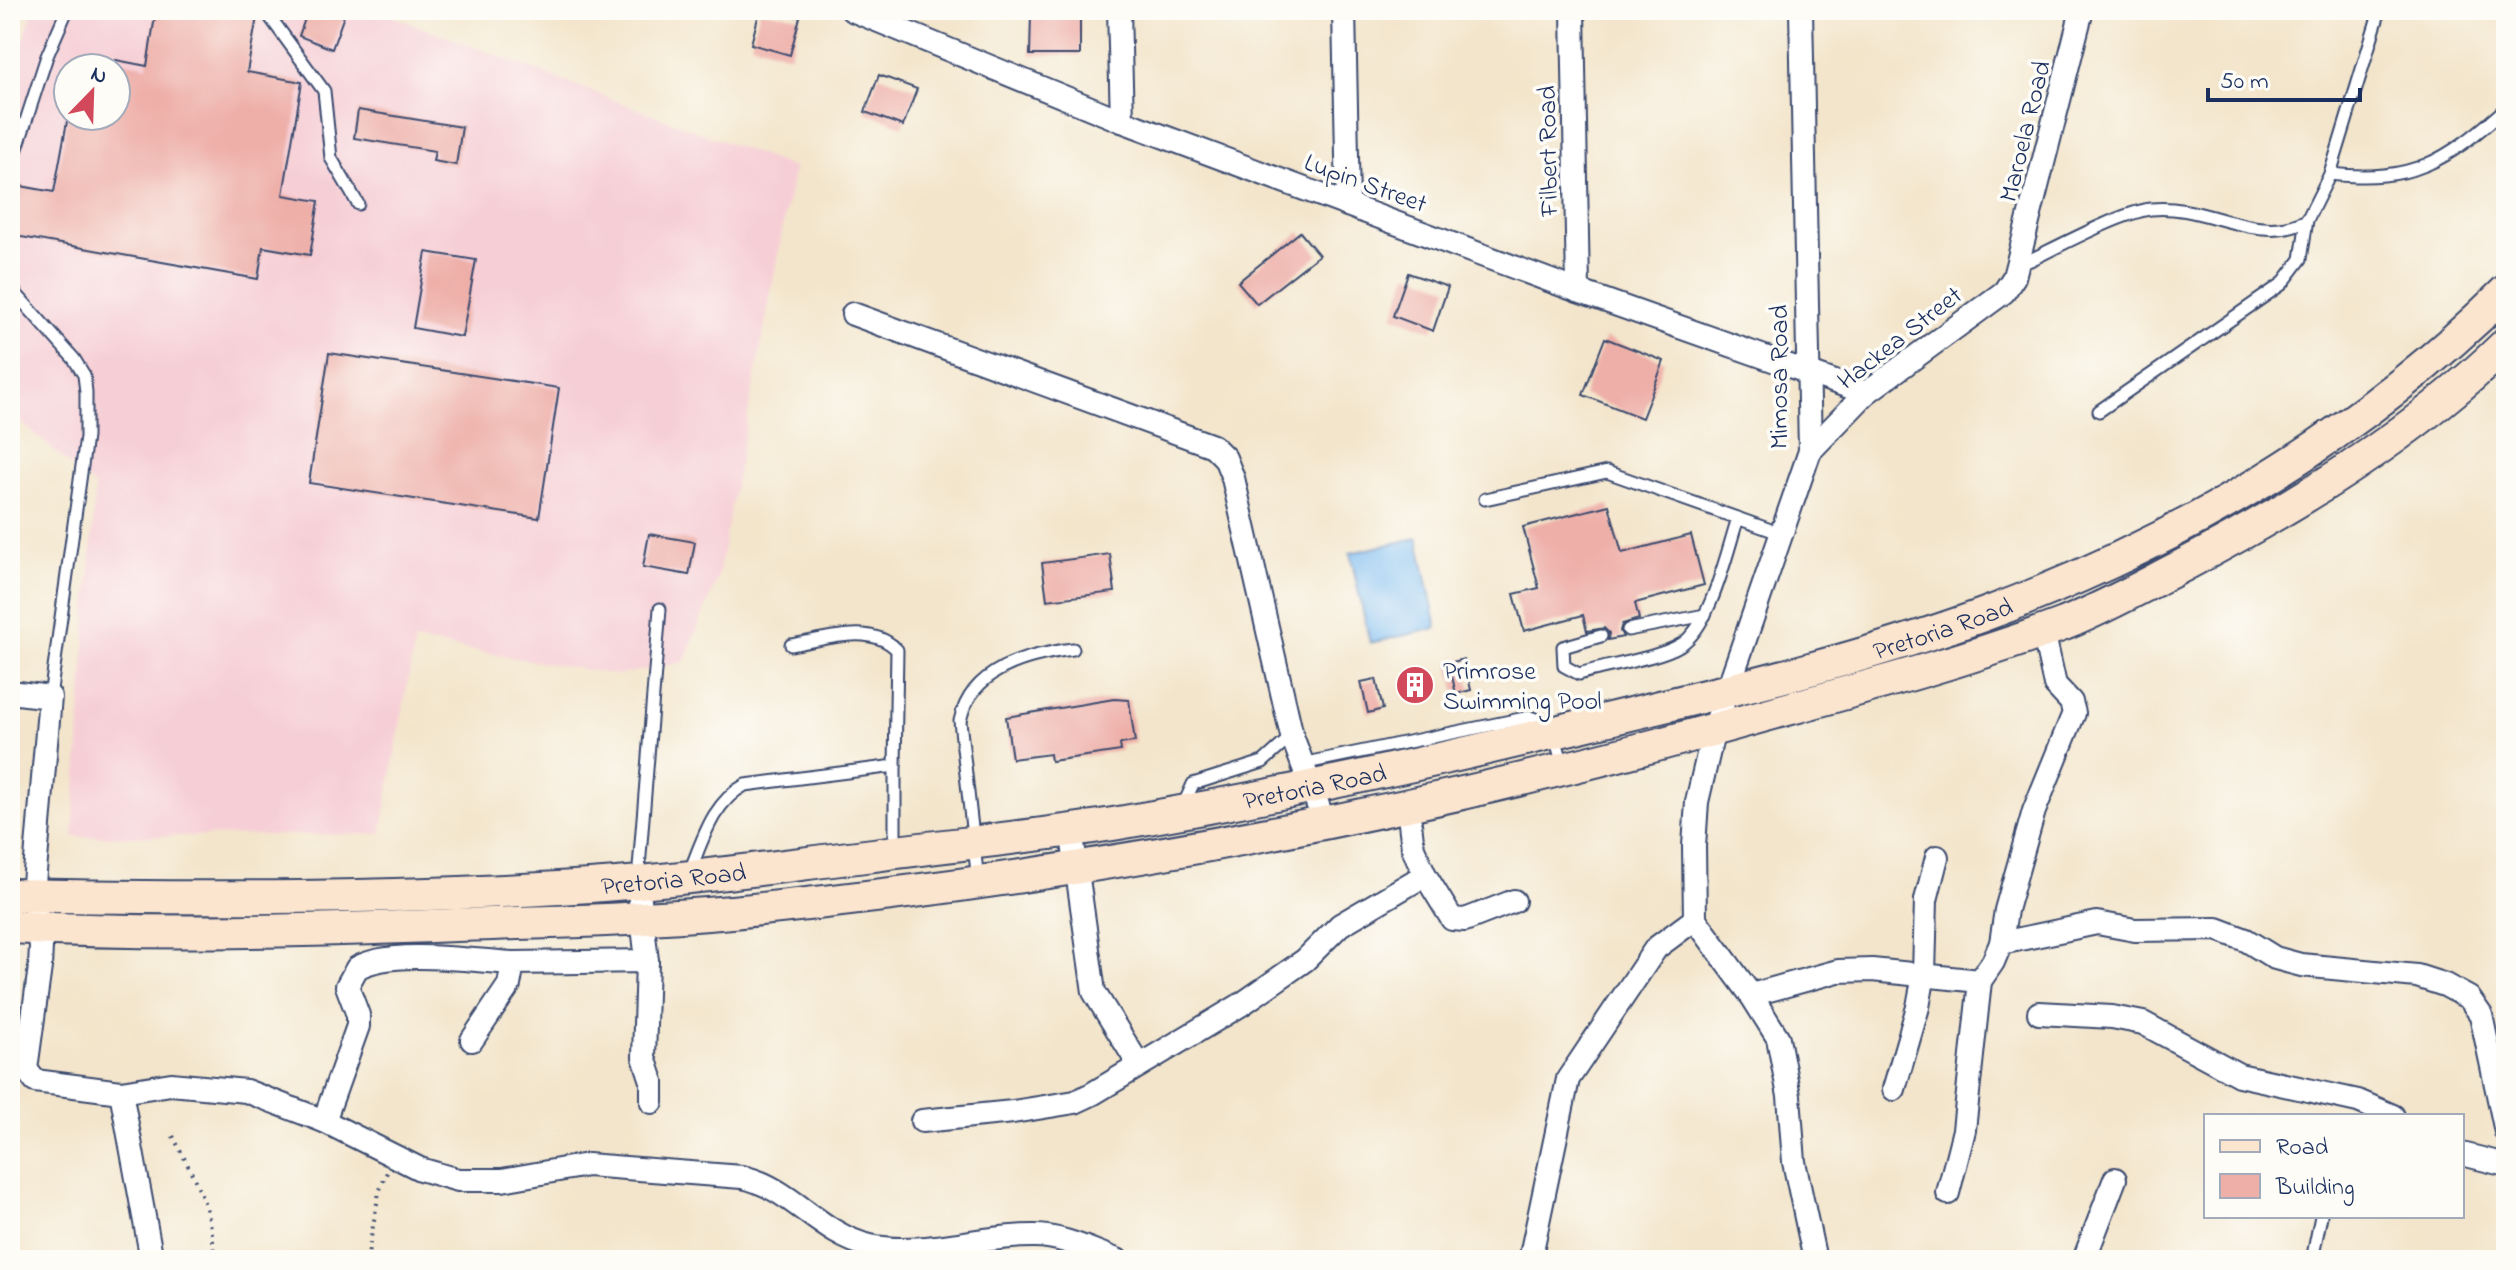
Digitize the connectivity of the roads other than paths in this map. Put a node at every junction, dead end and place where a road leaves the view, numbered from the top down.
1 (67, 10) edge
2 (265, 10) edge
3 (852, 10) edge
4 (1119, 10) edge
5 (1344, 10) edge
6 (1573, 10) edge
7 (1801, 10) edge
8 (2082, 10) edge
9 (2380, 10) edge
10 (2506, 108) edge
11 (1122, 121) junction
12 (10, 170) edge
13 (2330, 174) junction
14 (358, 204) dead end
15 (1348, 205) junction
16 (2307, 220) junction
17 (2020, 265) junction
18 (10, 287) edge
19 (1578, 291) junction
20 (2506, 291) edge
21 (853, 314) dead end
22 (2506, 344) edge
23 (1808, 373) junction
24 (1866, 393) junction
25 (2099, 411) dead end
26 (1810, 451) junction
27 (1485, 499) dead end
28 (1738, 518) junction
29 (1782, 534) junction
30 (2151, 543) junction
31 (2169, 572) junction
32 (660, 609) dead end
33 (1705, 615) junction
34 (1628, 630) dead end
35 (2043, 631) junction
36 (1601, 636) dead end
37 (791, 645) dead end
38 (1073, 649) dead end
39 (10, 692) edge
40 (1728, 692) junction
41 (50, 697) junction
42 (1714, 729) junction
43 (1554, 732) junction
44 (1292, 736) junction
45 (895, 766) junction
46 (1564, 771) junction
47 (1305, 777) junction
48 (1408, 807) junction
49 (1182, 810) junction
50 (1325, 824) junction
51 (1071, 829) junction
52 (973, 843) junction
53 (895, 852) junction
54 (1937, 857) dead end
55 (1075, 867) junction
56 (1425, 875) junction
57 (687, 878) junction
58 (978, 881) junction
59 (638, 882) junction
60 (22, 895) edge
61 (1514, 901) dead end
62 (642, 915) junction
63 (1695, 919) junction
64 (23, 928) edge
65 (418, 943) junction
66 (2001, 943) junction
67 (647, 961) junction
68 (513, 963) junction
69 (1924, 974) junction
70 (1980, 981) junction
71 (1751, 995) junction
72 (2039, 1013) dead end
73 (472, 1040) dead end
74 (1139, 1065) junction
75 (1894, 1089) dead end
76 (121, 1092) junction
77 (652, 1102) dead end
78 (2388, 1114) edge
79 (324, 1121) junction
80 (922, 1121) dead end
81 (2506, 1132) edge
82 (2464, 1154) edge
83 (2506, 1165) edge
84 (2115, 1179) dead end
85 (1948, 1193) dead end
86 (2321, 1218) edge
87 (152, 1260) edge
88 (1117, 1260) edge
89 (1530, 1260) edge
90 (1815, 1260) edge
91 (2084, 1260) edge
92 (2312, 1260) edge

1 - 12 lane
2 - 14 lane
3 - 11 street, Lupin Street
4 - 11 street
5 - 15 street
6 - 19 street, Filbert Road
7 - 23 street, Mimosa Road
8 - 17 street, Maroela Road
9 - 13 lane
10 - 13 lane
11 - 15 street, Lupin Street
13 - 16 lane
15 - 19 street, Lupin Street
16 - 17 lane
16 - 25 lane
17 - 24 street, Hackea Street
18 - 41 lane
19 - 23 street, Lupin Street
20 - 30 main road, Pretoria Road
21 - 44 street
22 - 31 main road, Pretoria Road
23 - 24 street, Lupin Street
23 - 26 street, Mimosa Road
24 - 26 street, Hackea Street
26 - 29 street, Mimosa Road
27 - 28 lane
28 - 29 lane
28 - 33 lane
29 - 40 street, Mimosa Road
30 - 31 main road
30 - 40 main road, Pretoria Road
31 - 35 main road, Pretoria Road
32 - 59 lane
33 - 34 lane
33 - 36 lane
35 - 42 main road, Pretoria Road
35 - 66 street
37 - 45 lane
38 - 52 lane
39 - 41 street
40 - 42 street, Mimosa Road
40 - 43 main road, Pretoria Road
41 - 60 street
42 - 46 main road, Pretoria Road
42 - 63 street, Mimosa Road
43 - 46 lane
43 - 47 main road, Pretoria Road
44 - 47 street
44 - 49 lane
45 - 53 lane
45 - 57 lane
46 - 48 main road, Pretoria Road
47 - 49 main road, Pretoria Road
47 - 50 street
48 - 50 main road, Pretoria Road
48 - 56 street
49 - 51 main road, Pretoria Road
50 - 55 main road, Pretoria Road
51 - 52 main road, Pretoria Road
51 - 55 street
52 - 53 main road, Pretoria Road
52 - 58 lane
53 - 57 main road, Pretoria Road
54 - 69 street
55 - 58 main road, Pretoria Road
55 - 74 street
56 - 61 street
56 - 74 street
57 - 59 main road, Pretoria Road
58 - 62 main road, Pretoria Road
59 - 60 main road, Pretoria Road
59 - 62 street
60 - 64 street
62 - 65 main road, Pretoria Road
62 - 67 street
63 - 71 street
63 - 89 street
64 - 65 main road, Pretoria Road
64 - 76 street
65 - 68 street
65 - 79 street
66 - 70 street
66 - 81 street
67 - 68 street
67 - 77 street
68 - 73 street
69 - 70 street
69 - 71 street
69 - 75 street
70 - 85 street
71 - 90 street
72 - 78 street
74 - 80 street
76 - 79 street
76 - 87 street
79 - 88 street
82 - 83 street
84 - 91 street
86 - 92 lane

